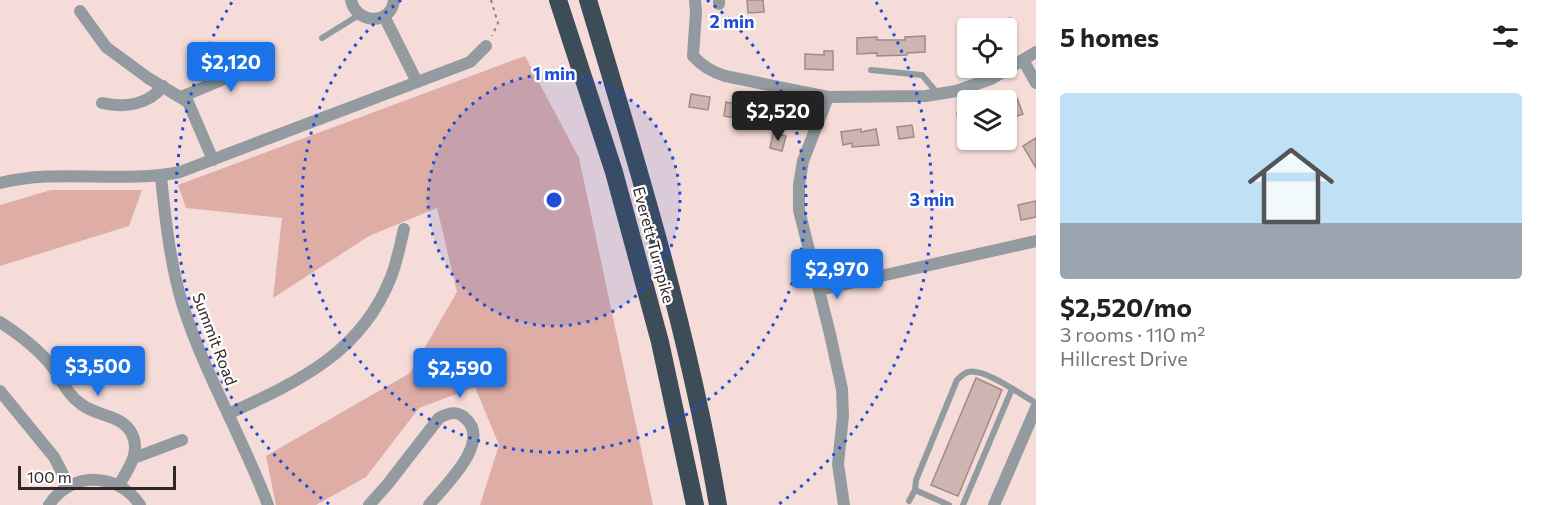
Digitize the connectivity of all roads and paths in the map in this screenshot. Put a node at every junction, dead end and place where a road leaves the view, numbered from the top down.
1 (351, 0) edge
2 (394, 0) edge
3 (491, 0) edge
4 (558, 0) edge
5 (588, 0) edge
6 (695, 0) edge
7 (80, 11) dead end
8 (359, 15) junction
9 (384, 16) junction
10 (322, 38) dead end
11 (486, 46) joint
12 (1036, 52) edge
13 (269, 60) dead end
14 (1023, 60) junction
15 (871, 70) dead end
16 (417, 82) junction
17 (1036, 83) edge
18 (163, 86) junction
19 (938, 94) junction
20 (828, 97) junction
21 (181, 98) junction
22 (102, 103) dead end
23 (213, 160) junction
24 (161, 176) junction
25 (0, 183) edge
26 (404, 229) dead end
27 (1036, 241) edge
28 (819, 290) junction
29 (0, 321) edge
30 (1012, 389) junction
31 (0, 391) edge
32 (1036, 405) edge
33 (228, 414) junction
34 (182, 440) dead end
35 (134, 458) junction
36 (119, 485) junction
37 (69, 486) junction
38 (915, 490) junction
39 (908, 503) edge
40 (49, 505) edge
41 (140, 505) edge
42 (268, 505) edge
43 (369, 505) edge
44 (429, 505) edge
45 (695, 505) edge
46 (718, 505) edge
47 (843, 505) edge
48 (917, 505) edge
49 (949, 505) edge
50 (963, 505) edge
51 (994, 505) edge

1 - 8 street
2 - 9 street
3 - 11 path
4 - 45 highway, Everett Turnpike
5 - 46 highway, Everett Turnpike
6 - 20 street
7 - 18 street
8 - 9 street
8 - 10 lane
9 - 16 street
11 - 16 street
12 - 14 street
13 - 21 street
14 - 17 street
14 - 19 street
15 - 19 lane
16 - 23 street
18 - 21 street
18 - 22 street
19 - 20 street
20 - 28 street
21 - 23 street
23 - 24 street
24 - 25 street
24 - 33 street, Summit Road
26 - 33 street
27 - 28 street
28 - 47 street
29 - 35 street
30 - 32 lane
30 - 38 lane
30 - 50 lane
31 - 37 street
32 - 51 street
33 - 42 street, Summit Road
34 - 35 street
35 - 36 street
36 - 37 street
36 - 41 street
37 - 40 street
38 - 39 lane
38 - 49 lane
39 - 48 lane
43 - 44 street

